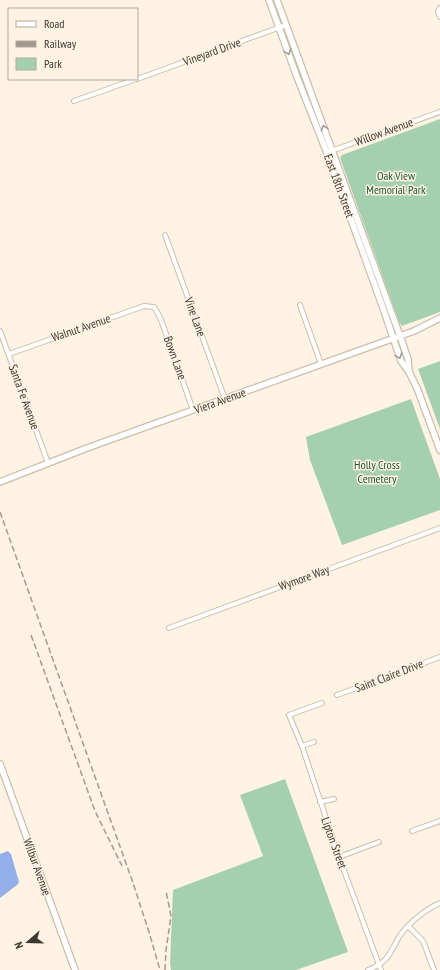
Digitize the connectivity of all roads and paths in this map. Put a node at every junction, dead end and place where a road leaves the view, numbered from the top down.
1 (269, 0) edge
2 (277, 0) edge
3 (440, 8) edge
4 (440, 17) edge
5 (286, 25) junction
6 (279, 28) junction
7 (138, 78) edge
8 (133, 80) edge
9 (74, 101) dead end
10 (440, 112) edge
11 (330, 152) junction
12 (164, 235) dead end
13 (300, 305) dead end
14 (154, 307) joint
15 (440, 318) edge
16 (0, 331) edge
17 (400, 336) junction
18 (393, 338) junction
19 (9, 354) junction
20 (321, 364) junction
21 (409, 372) junction
22 (225, 399) junction
23 (193, 410) junction
24 (440, 450) edge
25 (48, 463) junction
26 (0, 482) edge
27 (440, 528) edge
28 (169, 628) dead end
29 (440, 657) edge
30 (337, 696) dead end
31 (322, 703) dead end
32 (314, 742) dead end
33 (302, 746) junction
34 (0, 764) edge
35 (334, 799) dead end
36 (320, 802) junction
37 (440, 821) edge
38 (412, 831) dead end
39 (379, 842) dead end
40 (339, 857) junction
41 (440, 903) edge
42 (408, 926) junction
43 (380, 968) edge
44 (75, 970) edge
45 (368, 970) edge
46 (434, 970) edge

1 - 6 main road, East 18th Street
2 - 5 main road, East 18th Street
3 - 4 street
5 - 6 street, Vineyard Drive
11 -> 5 main road, East 18th Street
6 - 7 street, Vineyard Drive
6 -> 11 main road, East 18th Street
8 - 9 street, Vineyard Drive
10 - 11 street, Willow Avenue
11 - 17 main road, East 18th Street
11 - 18 main road, East 18th Street
12 - 22 street, Vine Lane
13 - 20 street
14 - 19 street, Walnut Avenue
14 - 23 street, Bown Lane
15 - 17 main road, Viera Avenue
16 - 19 street, Santa Fe Avenue
17 - 18 main road, Viera Avenue
17 - 21 main road, East 18th Street
18 - 20 main road, Viera Avenue
18 -> 21 main road, East 18th Street
19 - 25 street, Santa Fe Avenue
20 - 22 main road, Viera Avenue
21 - 24 main road, East 18th Street
22 - 23 main road, Viera Avenue
23 - 25 main road, Viera Avenue
25 - 26 main road, Viera Avenue
27 - 28 street, Wymore Way
29 - 30 street, Saint Claire Drive
31 - 33 street, Lipton Street
32 - 33 street
33 - 36 street, Lipton Street
34 - 44 main road, Wilbur Avenue
35 - 36 street
36 - 40 street, Lipton Street
37 - 38 street
39 - 40 street
40 - 43 street, Lipton Street
41 - 42 street
42 - 43 street
42 - 46 street
43 - 45 street

